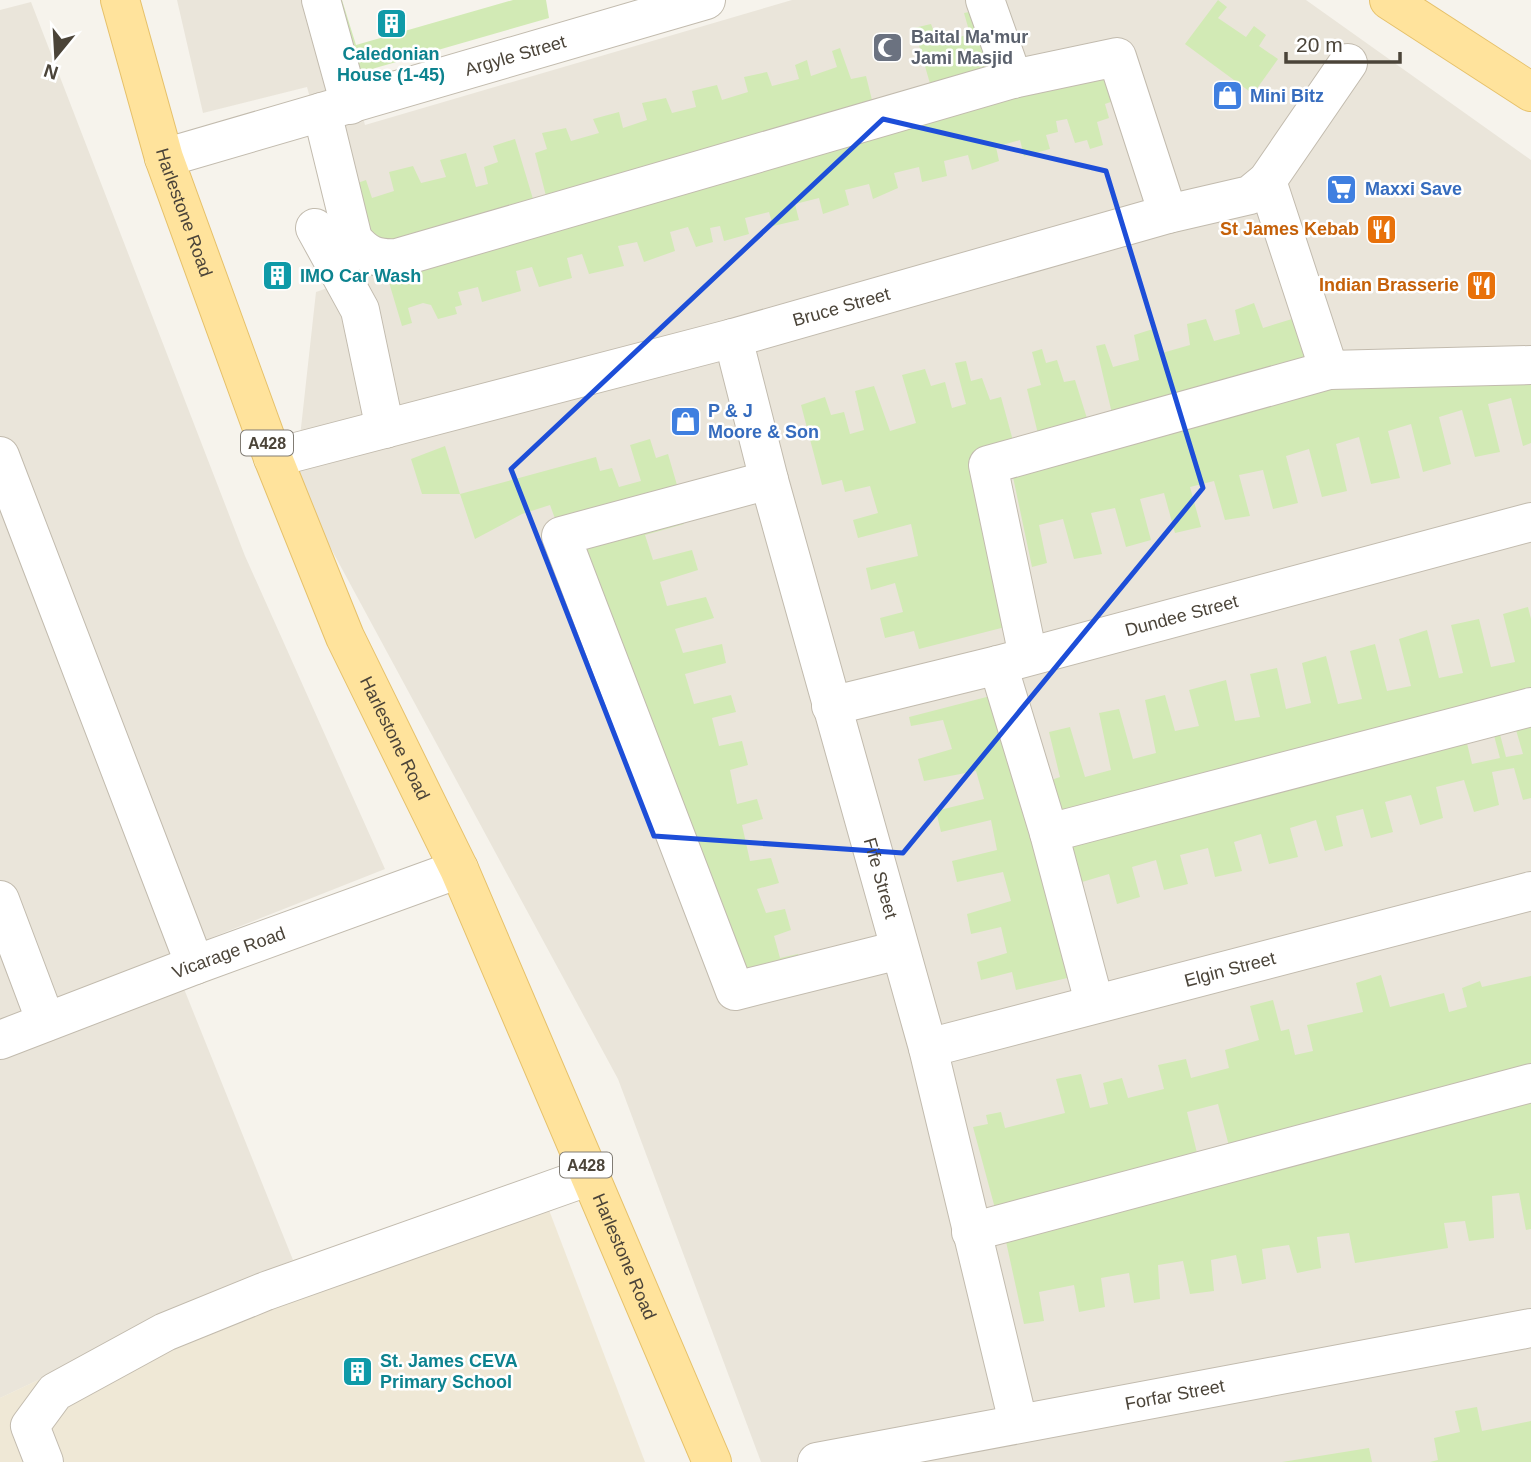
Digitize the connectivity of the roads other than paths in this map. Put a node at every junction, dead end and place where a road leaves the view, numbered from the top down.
1 (120, 0) edge
2 (321, 0) edge
3 (706, 0) edge
4 (985, 0) edge
5 (1389, 0) edge
6 (1348, 63) dead end
7 (1013, 79) junction
8 (1531, 92) edge
9 (336, 108) junction
10 (164, 158) junction
11 (1267, 181) junction
12 (1168, 214) junction
13 (315, 228) dead end
14 (733, 338) junction
15 (1531, 365) edge
16 (1329, 370) junction
17 (385, 429) junction
18 (0, 456) edge
19 (273, 458) junction
20 (769, 480) junction
21 (1531, 522) edge
22 (1013, 660) junction
23 (831, 706) junction
24 (1531, 707) edge
25 (1049, 833) junction
26 (459, 869) junction
27 (1531, 891) edge
28 (0, 900) edge
29 (899, 950) junction
30 (195, 965) junction
31 (1094, 1002) junction
32 (46, 1022) junction
33 (0, 1040) edge
34 (928, 1048) junction
35 (1531, 1083) edge
36 (590, 1176) junction
37 (971, 1232) junction
38 (1531, 1328) edge
39 (1018, 1422) junction
40 (44, 1462) edge
41 (712, 1462) edge
42 (817, 1462) edge

1 - 10 main road, Harlestone Road / A428
2 - 9 street
3 - 9 street, Argyle Street
4 - 7 street
5 - 8 main road
6 - 11 street, Bruce Street
7 - 9 street
7 - 12 street
9 - 10 street, Argyle Street
10 - 19 main road, Harlestone Road / A428
11 - 12 street, Bruce Street
11 - 16 street
12 - 14 street, Bruce Street
13 - 17 street
14 - 17 street, Bruce Street
14 - 20 street, Fife Street
15 - 16 street
16 - 22 street
17 - 19 street, Bruce Street
18 - 30 street
19 - 26 main road, Harlestone Road / A428
20 - 23 street, Fife Street
20 - 29 street
21 - 22 street, Dundee Street
22 - 23 street, Dundee Street
22 - 25 street
23 - 29 street, Fife Street
24 - 25 street
25 - 31 street
26 - 30 street, Vicarage Road
26 - 36 main road, Harlestone Road / A428
27 - 31 street, Elgin Street
28 - 32 street
29 - 34 street, Fife Street
30 - 32 street, Vicarage Road
31 - 34 street, Elgin Street
32 - 33 street, Vicarage Road
34 - 37 street, Fife Street
35 - 37 street
36 - 40 street
36 - 41 main road, Harlestone Road / A428
37 - 39 street, Fife Street
38 - 39 street, Forfar Street
39 - 42 street, Forfar Street

